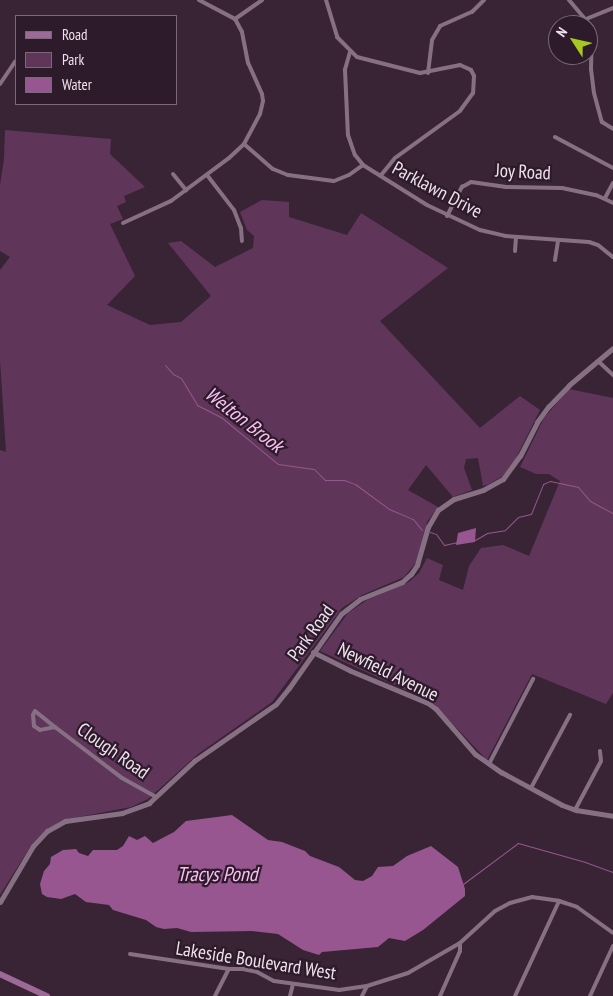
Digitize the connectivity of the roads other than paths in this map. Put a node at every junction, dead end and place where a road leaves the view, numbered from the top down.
1 (200, 0) edge
2 (262, 0) edge
3 (326, 0) edge
4 (484, 0) edge
5 (569, 0) edge
6 (613, 8) edge
7 (582, 15) edge
8 (596, 15) edge
9 (235, 19) junction
10 (350, 52) junction
11 (15, 62) edge
12 (591, 65) edge
13 (428, 73) junction
14 (0, 84) edge
15 (613, 129) edge
16 (555, 137) dead end
17 (244, 144) junction
18 (363, 165) junction
19 (613, 168) edge
20 (173, 174) dead end
21 (207, 175) junction
22 (381, 176) junction
23 (613, 183) edge
24 (186, 190) junction
25 (605, 198) junction
26 (613, 203) edge
27 (447, 216) junction
28 (123, 223) dead end
29 (516, 237) junction
30 (558, 240) junction
31 (242, 241) dead end
32 (515, 251) dead end
33 (613, 257) edge
34 (555, 260) dead end
35 (613, 348) edge
36 (598, 361) junction
37 (613, 375) edge
38 (313, 652) junction
39 (534, 679) dead end
40 (570, 716) dead end
41 (55, 727) junction
42 (600, 751) dead end
43 (488, 764) junction
44 (531, 788) junction
45 (156, 797) junction
46 (575, 810) junction
47 (613, 816) edge
48 (559, 901) junction
49 (0, 902) edge
50 (613, 933) edge
51 (460, 943) junction
52 (613, 946) edge
53 (130, 954) dead end
54 (228, 969) junction
55 (0, 974) edge
56 (293, 984) junction
57 (367, 986) junction
58 (47, 996) edge
59 (215, 996) edge
60 (290, 996) edge
61 (362, 996) edge
62 (440, 996) edge
63 (515, 996) edge
64 (590, 996) edge

1 - 9 street
2 - 9 street
3 - 10 street
4 - 13 street
5 - 7 street
6 - 8 street
9 - 17 street
10 - 13 street
10 - 18 street, Parklawn Drive
11 - 14 street
12 - 15 street
13 - 22 street
16 - 19 street
17 - 18 street
17 - 21 street
18 - 22 street, Parklawn Drive
20 - 24 street
21 - 24 street
21 - 31 street
22 - 27 street, Parklawn Drive
23 - 25 street
24 - 28 street
25 - 26 street, Joy Road
25 - 27 street, Joy Road
27 - 29 street, Parklawn Drive
29 - 30 street, Parklawn Drive
29 - 32 street
30 - 33 street, Parklawn Drive
30 - 34 street
35 - 36 main road, Park Road
36 - 37 street
36 - 38 main road, Park Road
38 - 43 main road, Newfield Avenue
38 - 45 main road, Park Road
39 - 43 street
40 - 44 street
41 - 41 street, Clough Road
41 - 45 street, Clough Road
42 - 46 street
43 - 44 main road, Newfield Avenue
44 - 46 main road, Newfield Avenue
45 - 49 main road, Park Road
46 - 47 main road, Newfield Avenue
48 - 50 street, Lakeside Boulevard West
48 - 51 street, Lakeside Boulevard West
48 - 63 street
51 - 57 street, Lakeside Boulevard West
51 - 62 street
52 - 64 street
53 - 54 street, Lakeside Boulevard West
54 - 56 street, Lakeside Boulevard West
54 - 59 street
55 - 58 main road
56 - 57 street, Lakeside Boulevard West
56 - 60 street
57 - 61 street

